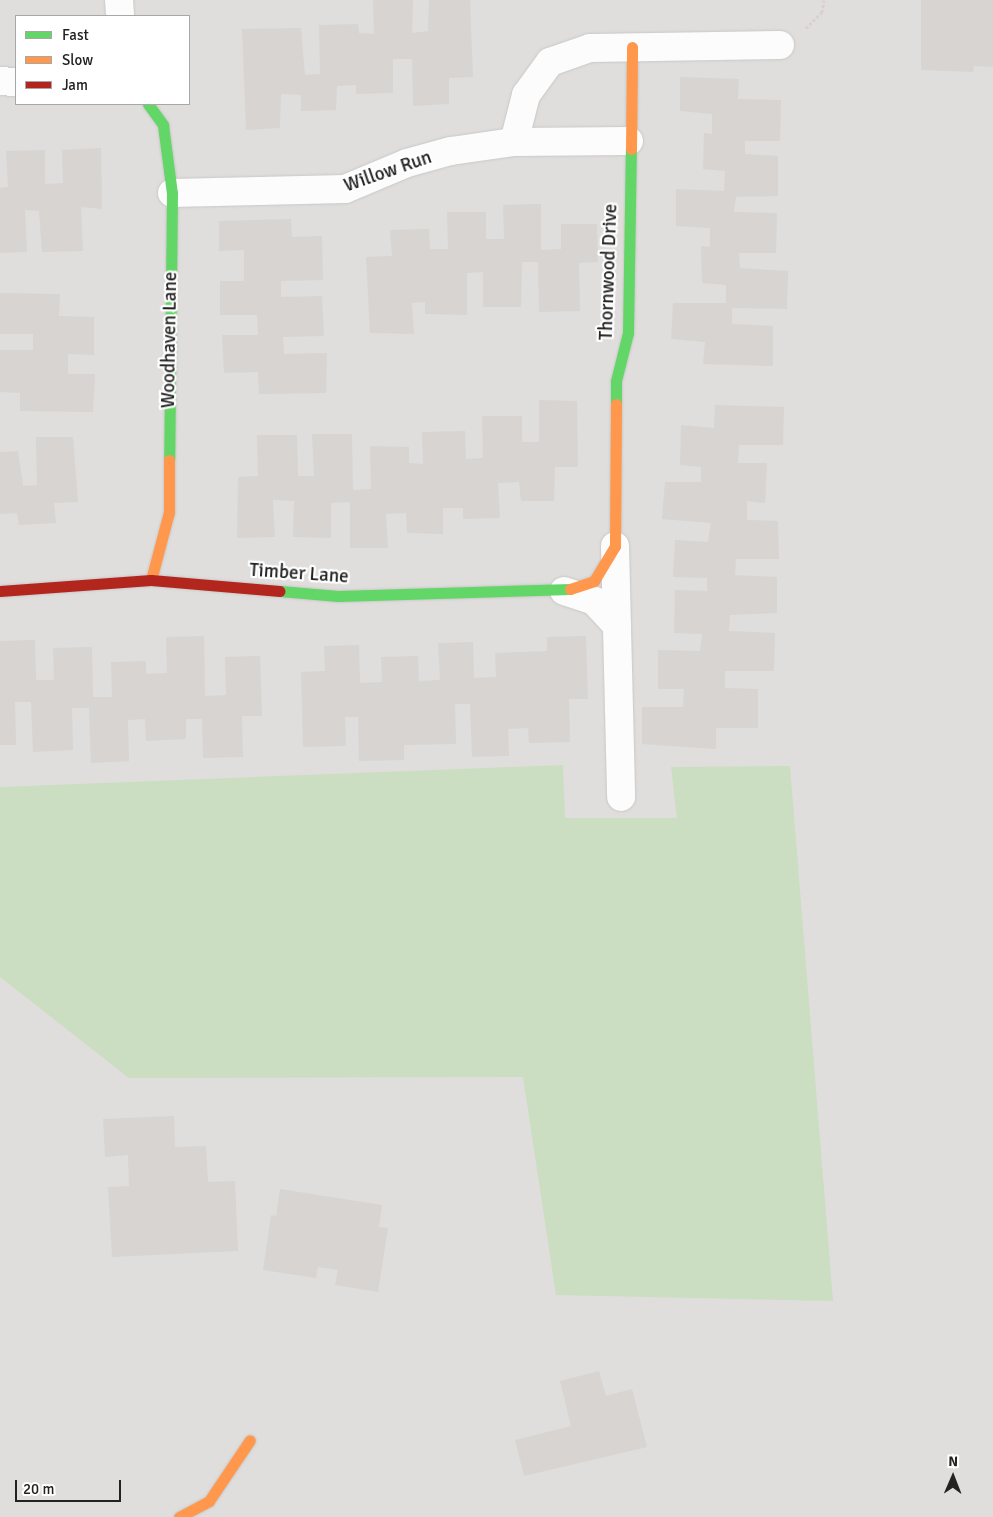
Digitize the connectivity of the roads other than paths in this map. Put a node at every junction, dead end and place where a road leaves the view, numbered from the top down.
1 (119, 0) edge
2 (120, 15) edge
3 (780, 45) dead end
4 (632, 47) junction
5 (0, 81) edge
6 (15, 82) edge
7 (149, 105) edge
8 (514, 142) junction
9 (629, 142) junction
10 (172, 194) junction
11 (615, 546) junction
12 (151, 580) junction
13 (0, 591) edge
14 (564, 591) junction
15 (617, 626) junction
16 (621, 797) dead end
17 (250, 1440) dead end
18 (179, 1517) edge

1 - 2 street
3 - 4 street
4 - 8 street
4 - 9 street, Thornwood Drive
5 - 6 street
7 - 10 street, Woodhaven Lane
8 - 9 street, Willow Run
8 - 10 street, Willow Run
9 - 11 street, Thornwood Drive
10 - 12 street, Woodhaven Lane
11 - 14 street, Timber Lane
11 - 15 street
12 - 13 street, Timber Lane
12 - 14 street, Timber Lane
14 - 15 street
15 - 16 street
17 - 18 street

